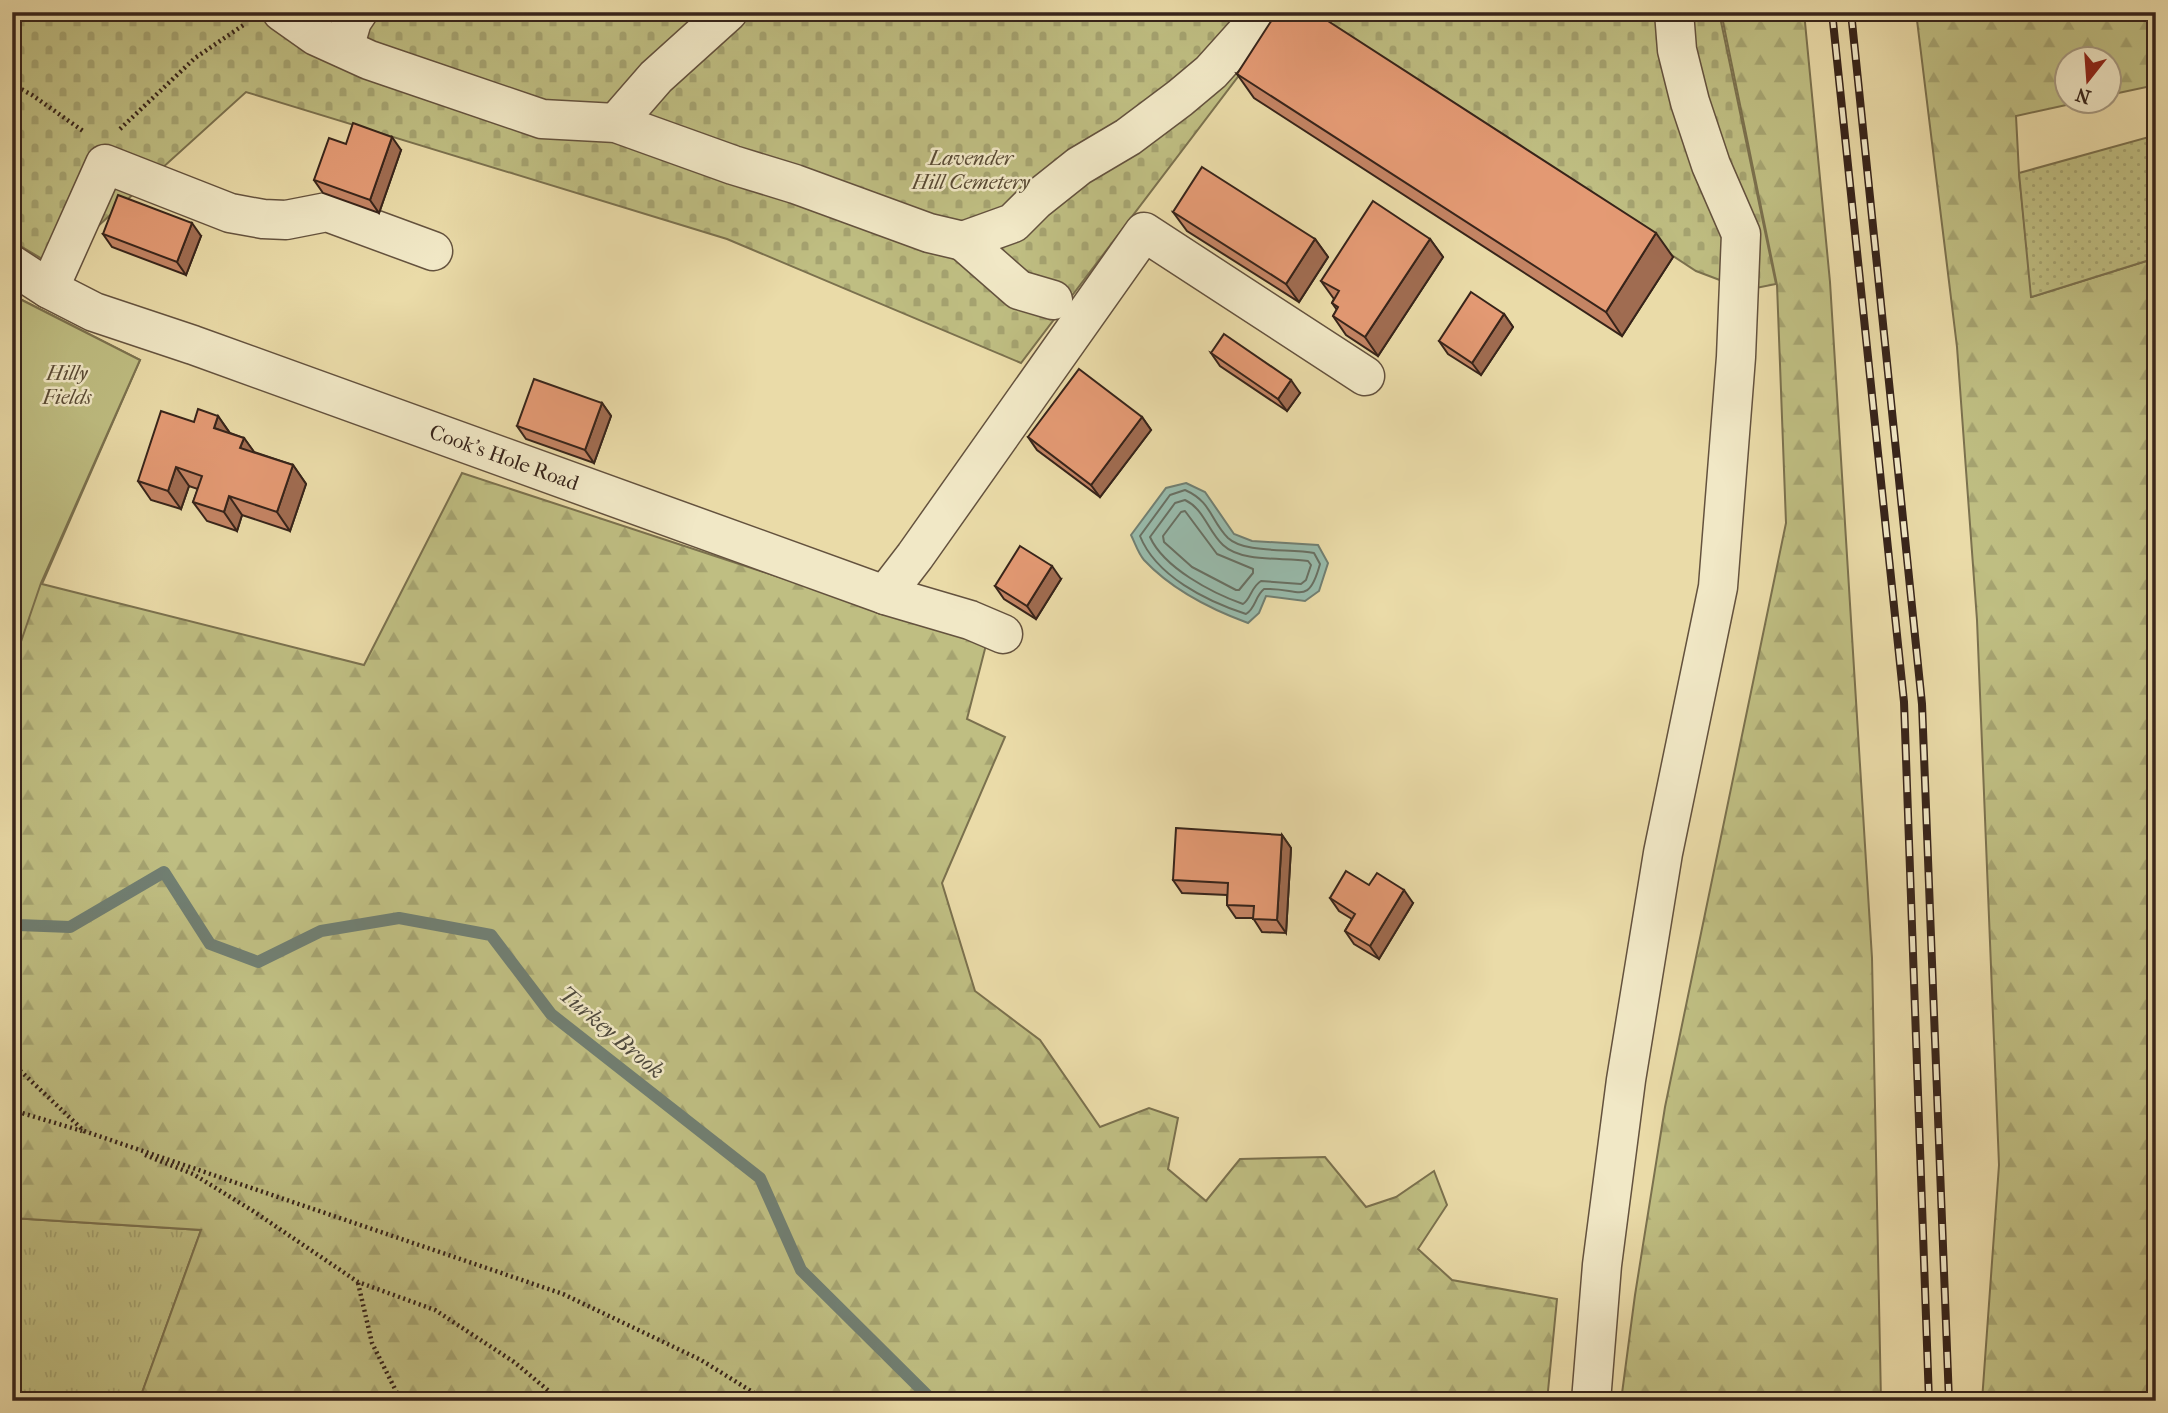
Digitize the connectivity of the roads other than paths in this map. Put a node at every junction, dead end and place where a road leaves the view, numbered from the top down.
1 (358, 12) edge
2 (729, 12) edge
3 (1674, 12) edge
4 (269, 15) edge
5 (1254, 16) edge
6 (344, 48) junction
7 (616, 122) junction
8 (963, 241) junction
9 (433, 251) dead end
10 (12, 265) edge
11 (49, 289) junction
12 (1053, 300) dead end
13 (1365, 376) dead end
14 (885, 595) junction
15 (1003, 634) dead end
16 (1591, 1401) edge

1 - 6 street
2 - 7 street
3 - 16 street
4 - 6 street
5 - 8 street
6 - 7 street
7 - 8 street
8 - 12 street
9 - 11 street
10 - 11 street, Cook's Hole Road
11 - 14 street, Cook's Hole Road
13 - 14 street
14 - 15 street, Cook's Hole Road

